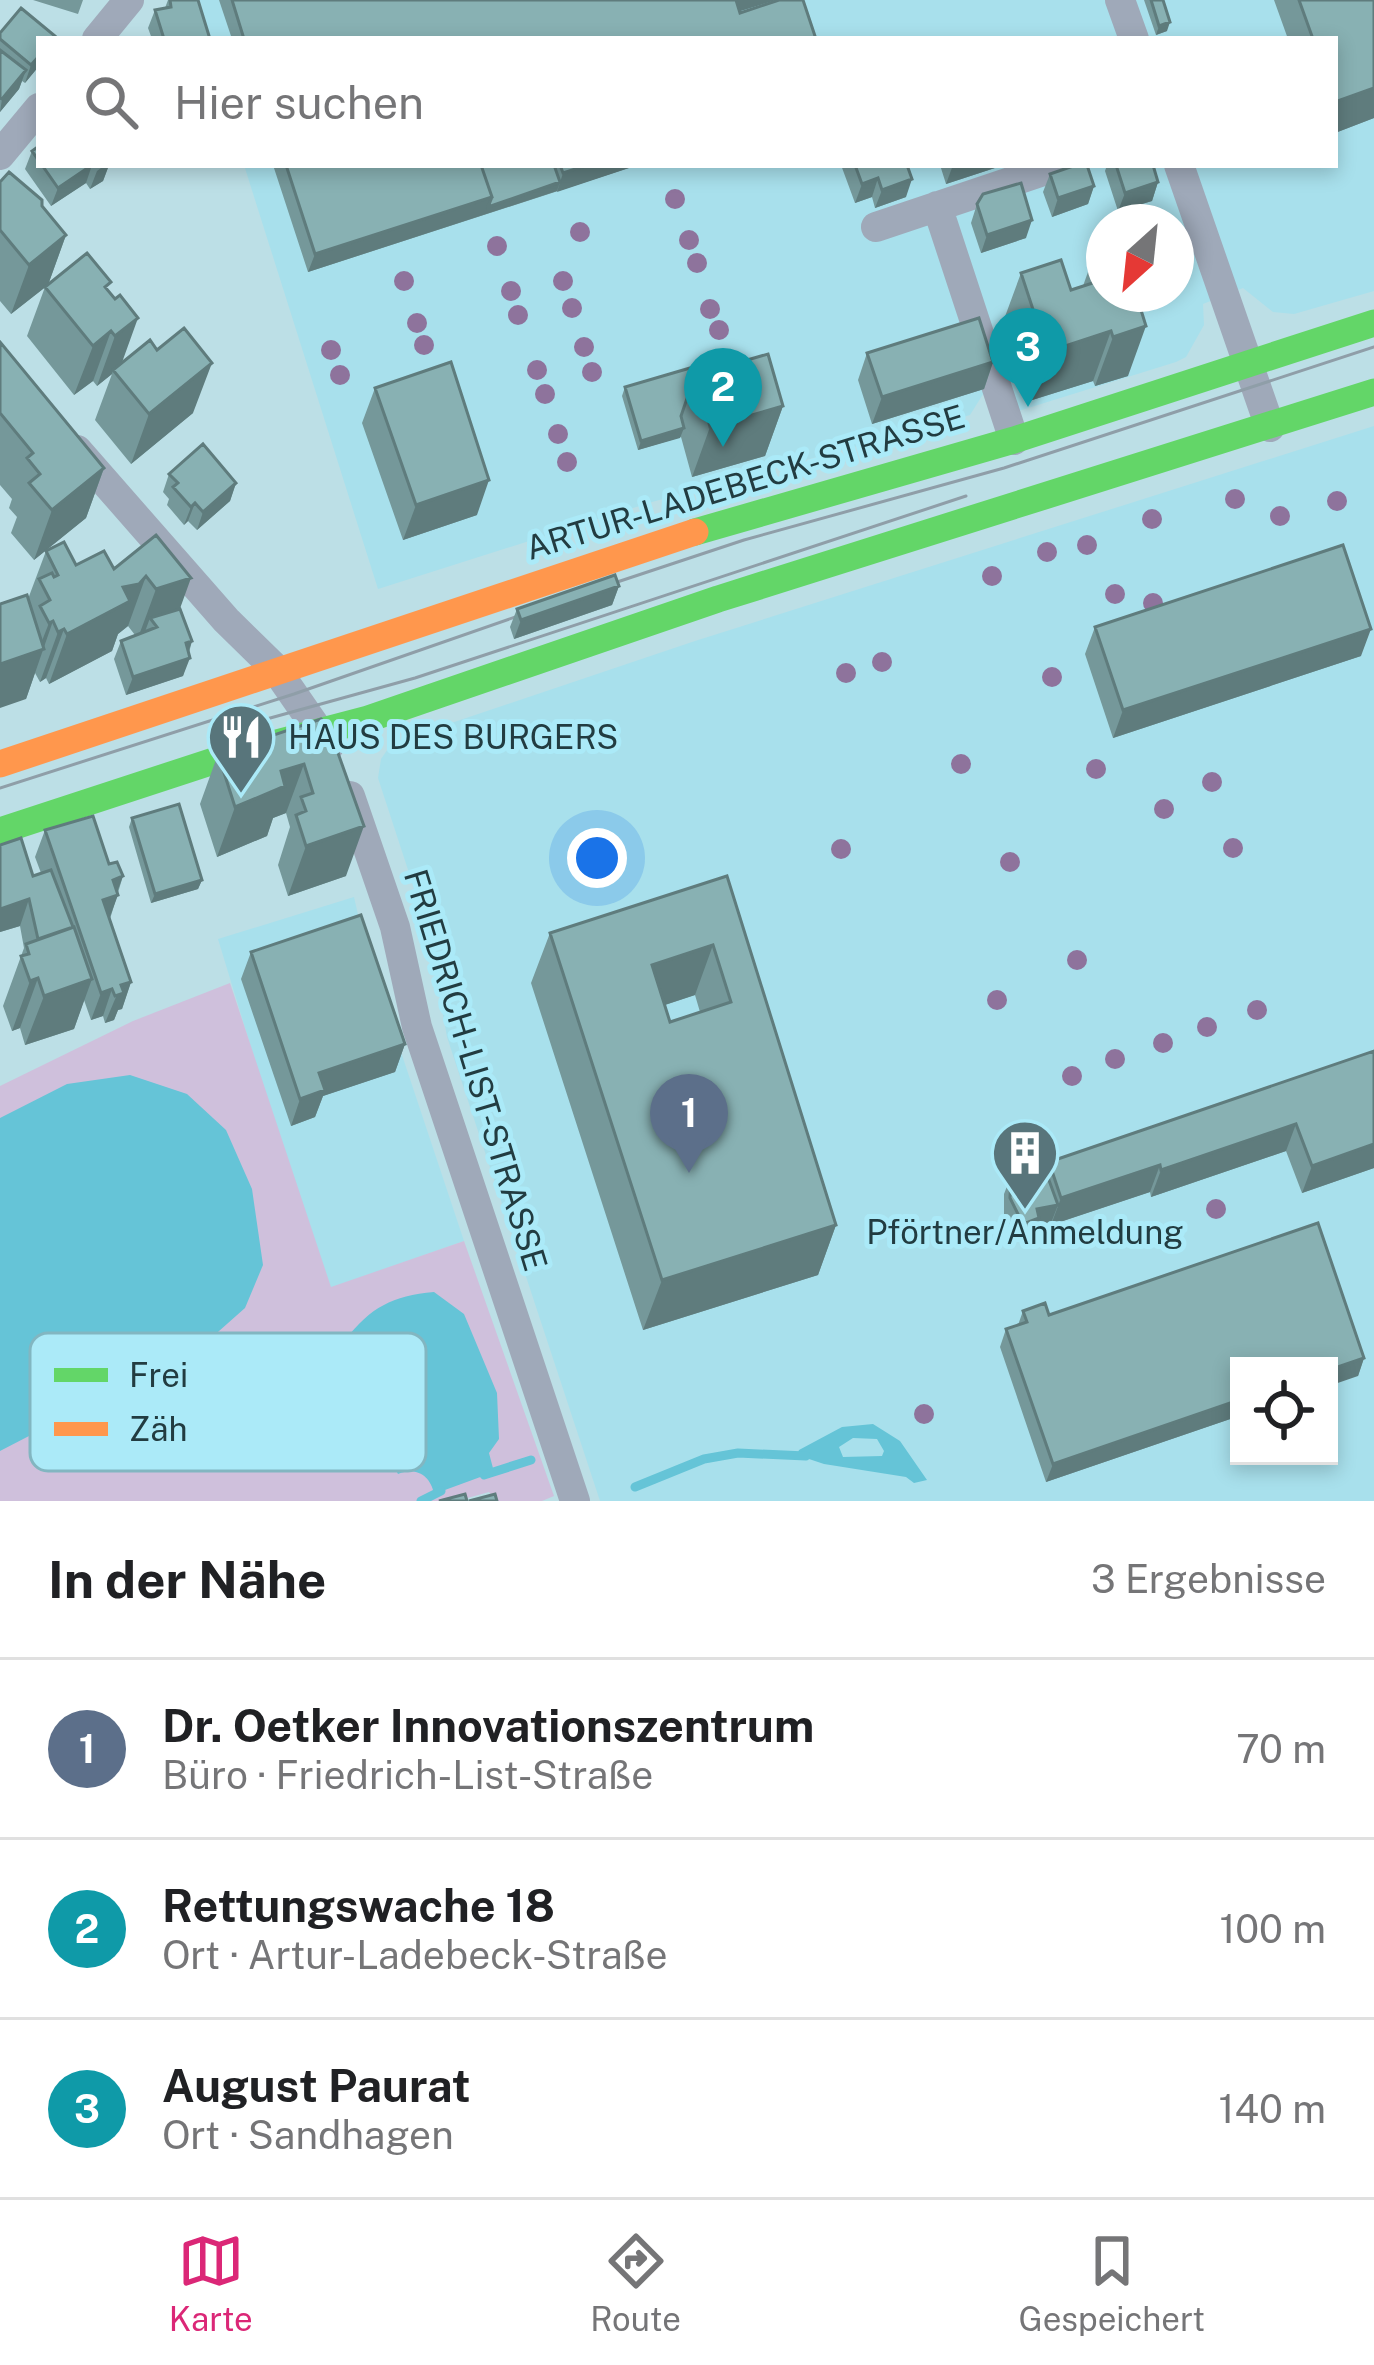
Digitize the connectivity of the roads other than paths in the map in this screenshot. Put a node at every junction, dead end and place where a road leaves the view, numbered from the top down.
1 (129, 0) edge
2 (1120, 0) edge
3 (99, 36) edge
4 (1133, 36) edge
5 (36, 112) edge
6 (0, 155) edge
7 (1052, 168) edge
8 (1180, 168) edge
9 (937, 206) junction
10 (876, 227) dead end
11 (1374, 323) edge
12 (1250, 364) junction
13 (1374, 392) edge
14 (52, 421) edge
15 (1270, 427) junction
16 (1013, 440) junction
17 (274, 668) junction
18 (322, 732) junction
19 (0, 764) edge
20 (0, 831) edge
21 (575, 1501) edge

1 - 3 street
2 - 4 street
5 - 6 street
7 - 9 street
8 - 12 street
9 - 10 street
9 - 16 street
11 - 12 street, ARTUR-LADEBECK-STRASSE
12 - 15 street
12 - 16 street, ARTUR-LADEBECK-STRASSE
13 - 15 street
14 - 17 street
15 - 18 street
16 - 17 street, ARTUR-LADEBECK-STRASSE
17 - 18 street
17 - 19 street, ARTUR-LADEBECK-STRASSE
18 - 20 street
18 - 21 street, FRIEDRICH-LIST-STRASSE

